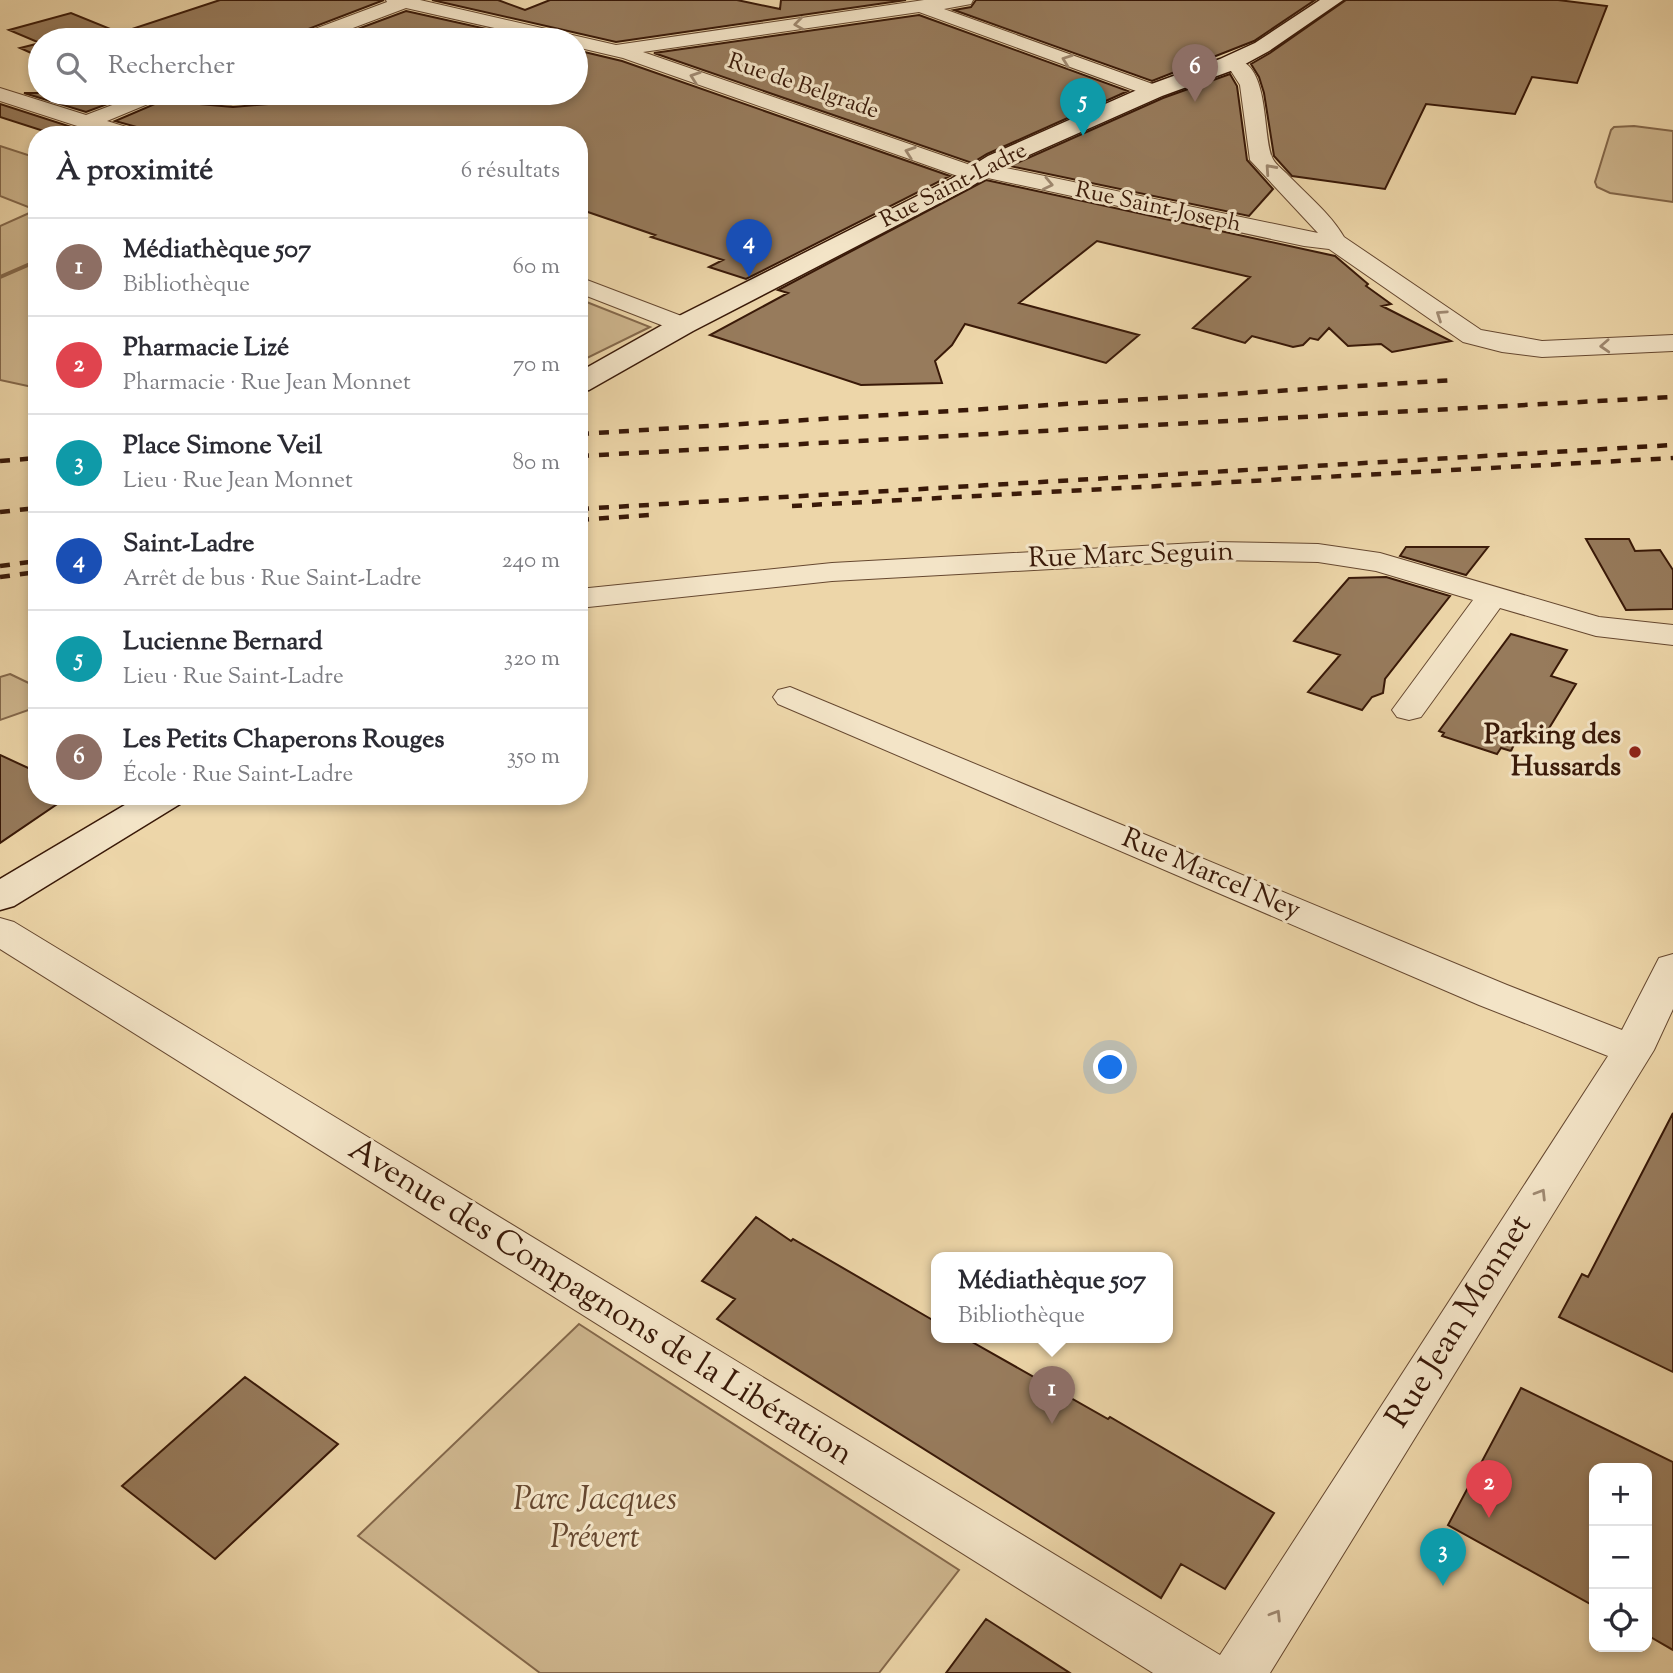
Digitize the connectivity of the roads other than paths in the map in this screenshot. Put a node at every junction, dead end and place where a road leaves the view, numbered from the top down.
1 (964, 0) edge
2 (1333, 0) edge
3 (404, 1) edge
4 (921, 6) junction
5 (334, 28) edge
6 (519, 28) edge
7 (588, 44) edge
8 (615, 50) junction
9 (588, 55) edge
10 (1228, 64) junction
11 (1154, 91) junction
12 (0, 93) edge
13 (28, 102) edge
14 (36, 105) edge
15 (131, 105) edge
16 (86, 122) junction
17 (99, 126) edge
18 (978, 172) junction
19 (1335, 242) junction
20 (588, 288) edge
21 (683, 325) junction
22 (1673, 343) edge
23 (588, 379) edge
24 (1492, 596) junction
25 (588, 598) edge
26 (1673, 635) edge
27 (790, 697) dead end
28 (1409, 710) dead end
29 (152, 805) edge
30 (0, 897) edge
31 (0, 931) edge
32 (1673, 967) edge
33 (1633, 1049) junction
34 (1201, 1673) edge
35 (1240, 1673) edge

1 - 4 street
2 - 10 street, Rue Saint-Ladre
3 - 5 street
3 - 6 street, Rue de Belgrade
4 -> 8 street
11 -> 4 street
7 - 8 street, Rue de Belgrade
8 - 9 street
18 -> 8 street, Rue de Belgrade
10 - 11 street, Rue Saint-Ladre
19 -> 10 street
11 - 18 street, Rue Saint-Ladre
12 - 13 street
14 - 16 street
15 - 16 street
16 - 17 street
18 -> 19 street, Rue Saint-Joseph
18 - 21 street, Rue Saint-Ladre
22 -> 19 street
20 - 21 street
21 - 23 street, Rue Saint-Ladre
24 - 25 street, Rue Marc Seguin
24 - 26 street, Rue Marc Seguin
24 - 28 street
27 - 33 street, Rue Marcel Ney
29 - 30 street
31 - 34 street, Avenue des Compagnons de la Libération
32 - 33 street, Rue Jean Monnet
35 -> 33 street, Rue Jean Monnet

